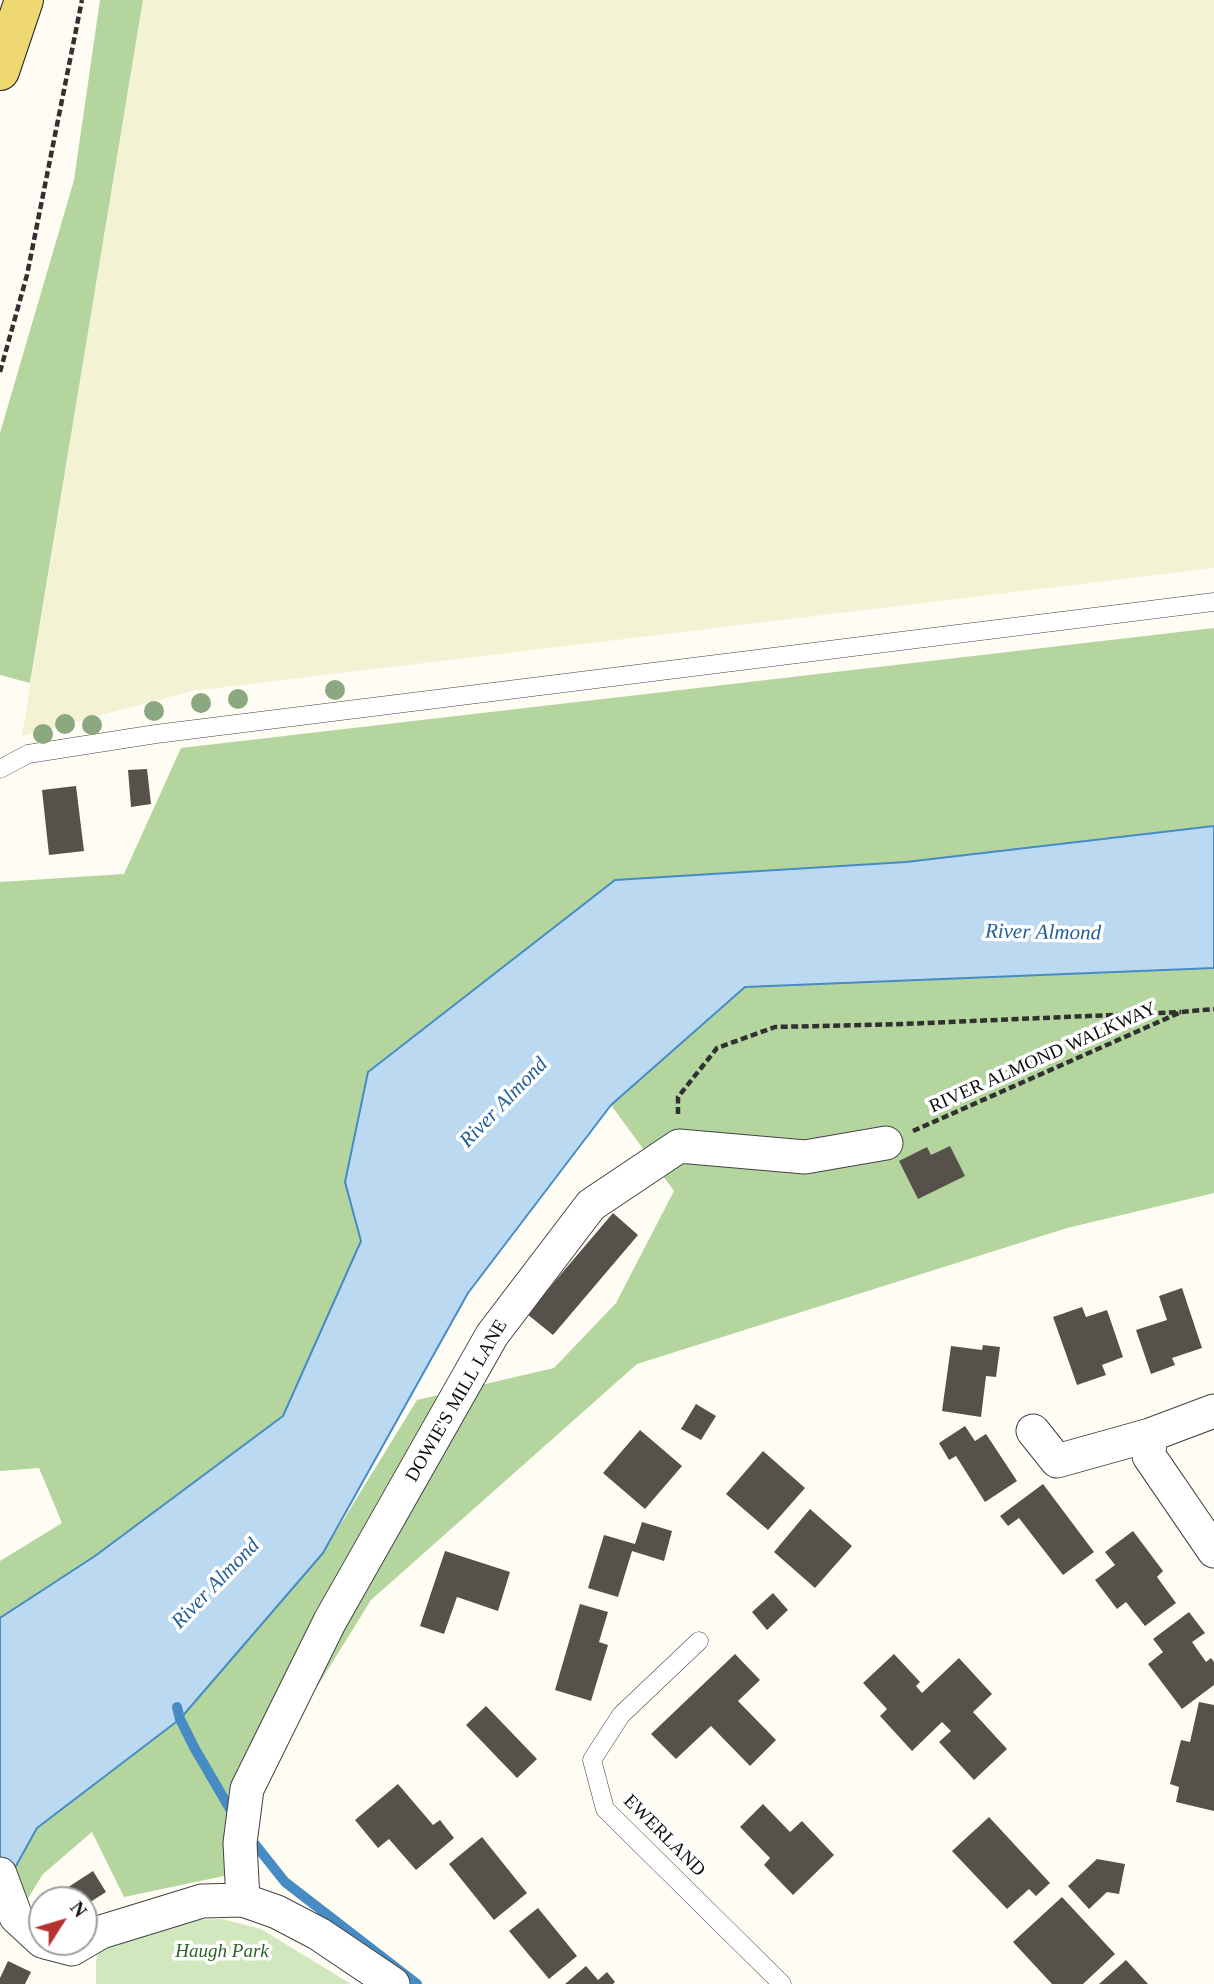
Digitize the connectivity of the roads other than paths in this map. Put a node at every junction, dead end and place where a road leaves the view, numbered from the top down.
1 (24, 0) edge
2 (0, 71) edge
3 (1214, 602) edge
4 (0, 769) edge
5 (886, 1143) road end
6 (1214, 1411) edge
7 (1034, 1432) dead end
8 (1150, 1435) junction
9 (1214, 1551) edge
10 (699, 1641) dead end
11 (1, 1876) edge
12 (243, 1900) junction
13 (28, 1928) edge
14 (98, 1934) edge
15 (393, 1984) edge
16 (782, 1984) edge

1 - 2 main road
3 - 4 lane
5 - 12 street, DOWIE'S MILL LANE
6 - 8 street
7 - 8 street
8 - 9 street
10 - 16 lane, EWERLAND
11 - 13 street
12 - 14 street
12 - 15 street

